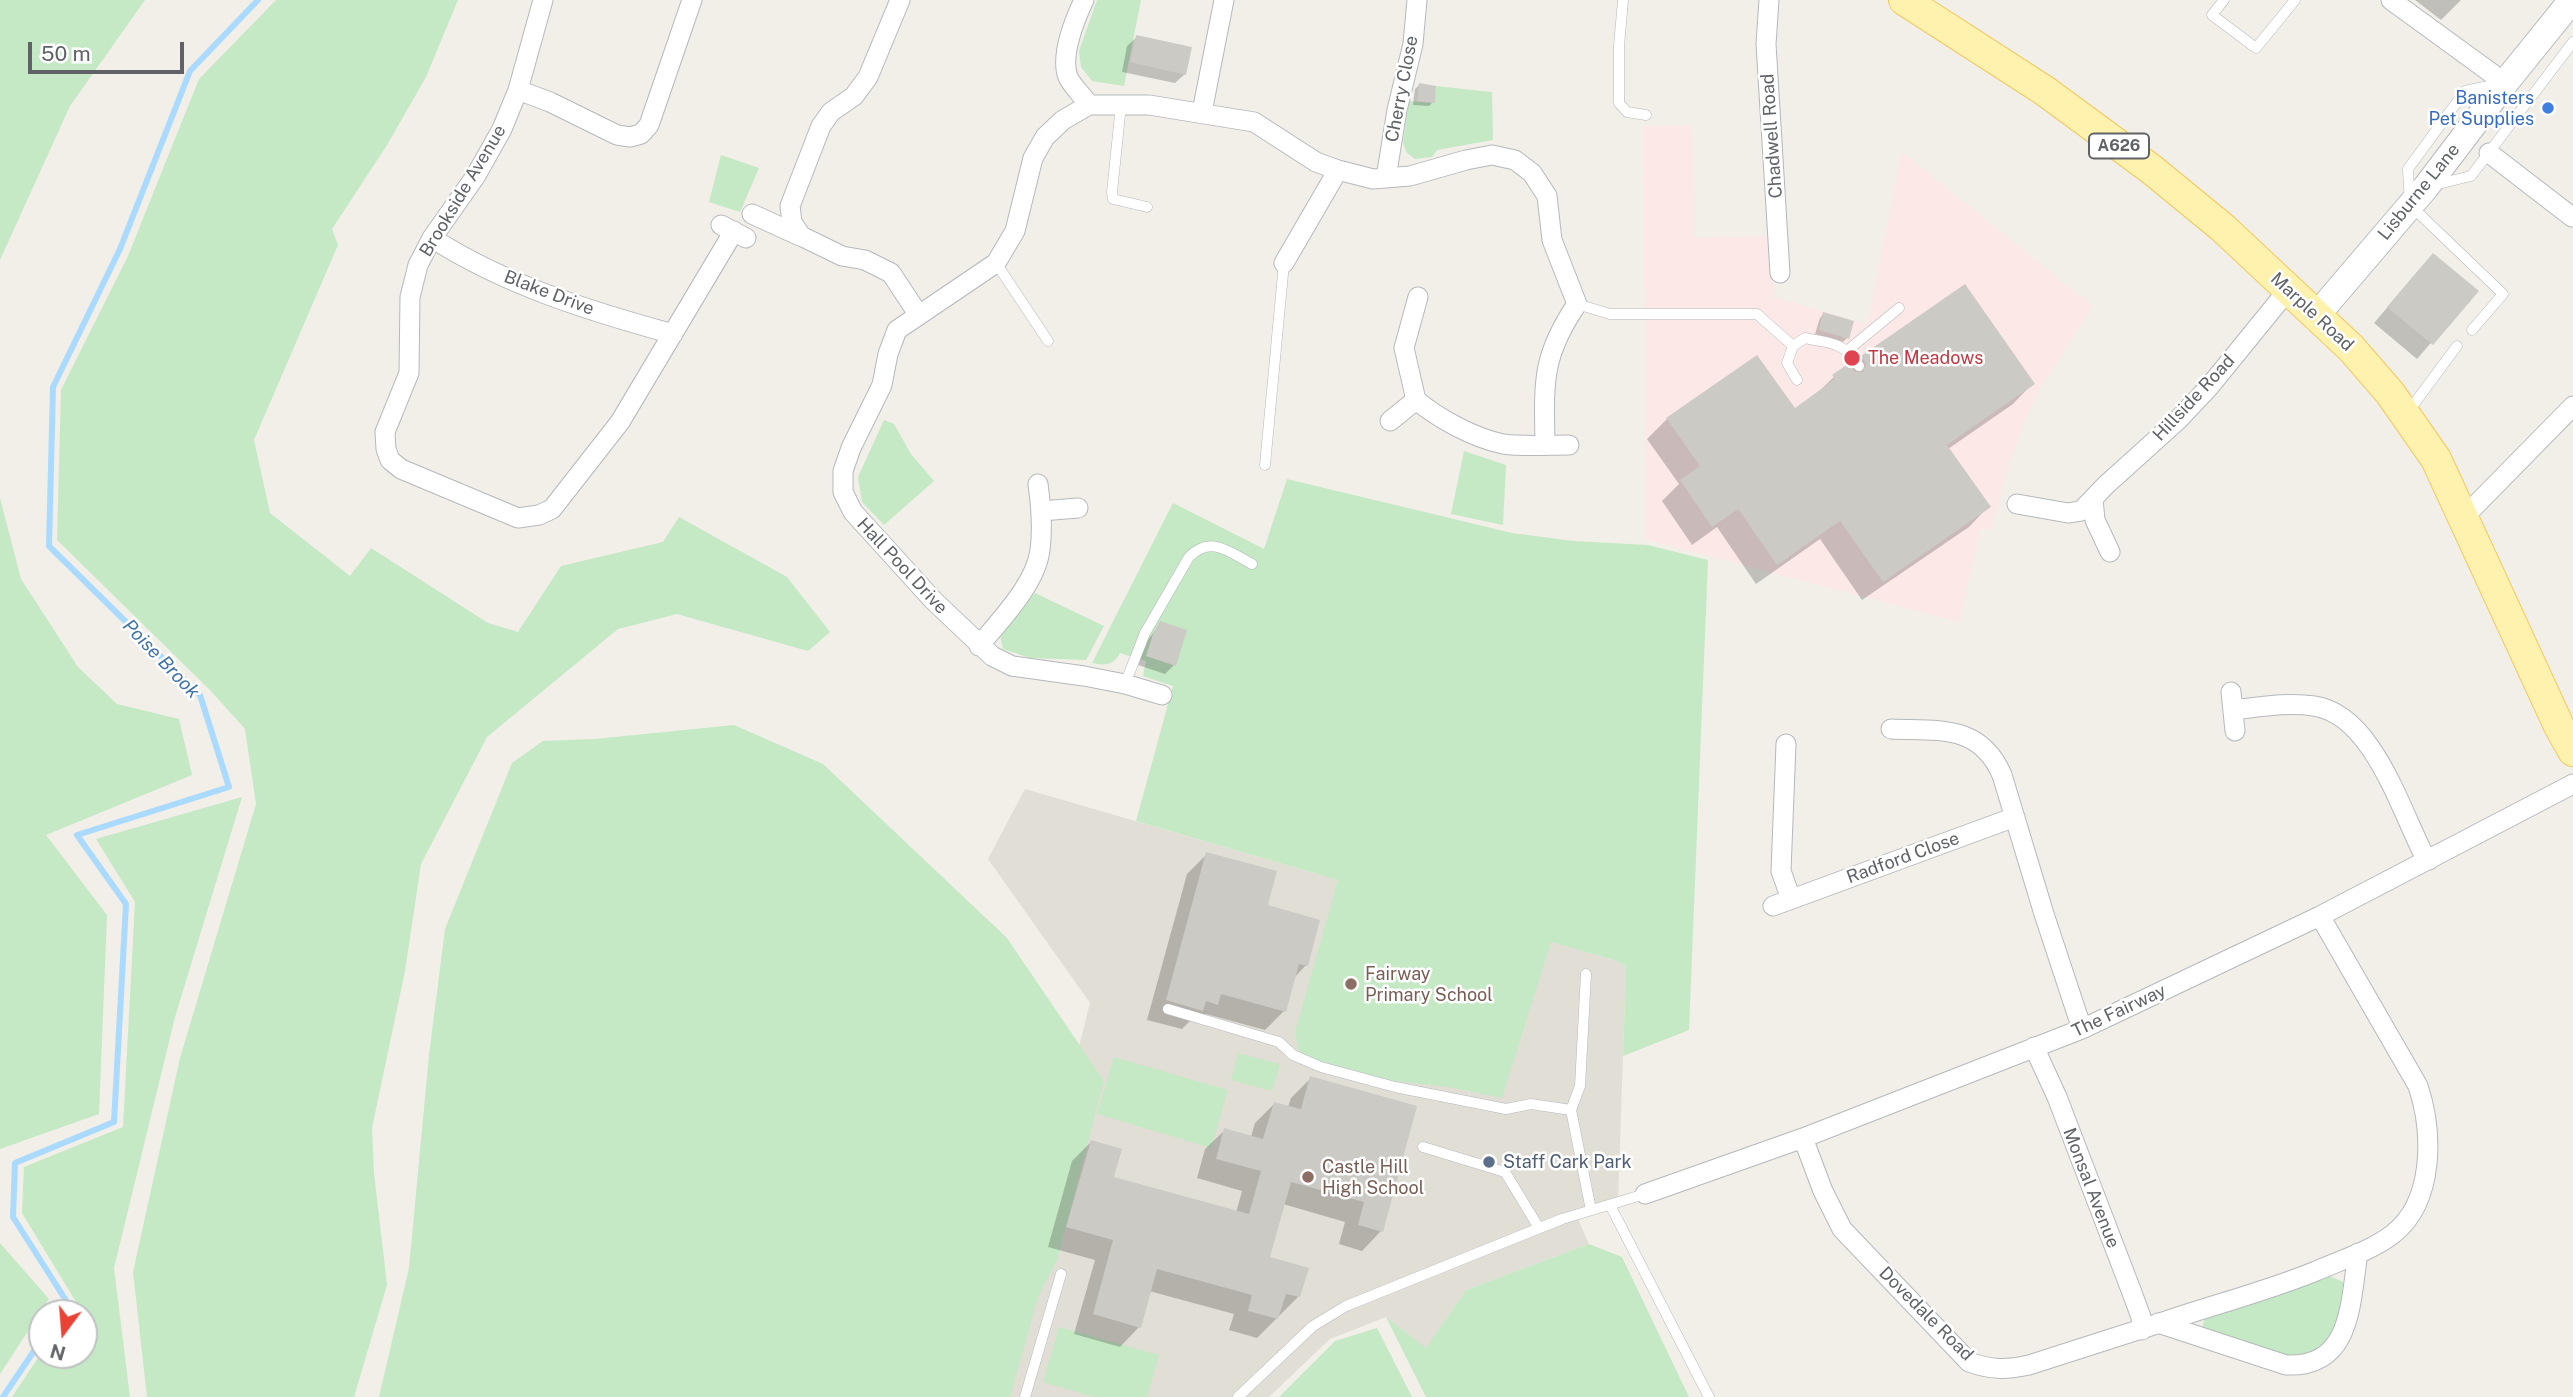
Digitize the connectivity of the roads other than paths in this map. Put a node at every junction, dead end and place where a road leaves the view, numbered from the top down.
1 (543, 0) edge
2 (692, 0) edge
3 (900, 0) edge
4 (1084, 0) edge
5 (1224, 0) edge
6 (1417, 0) edge
7 (1623, 0) edge
8 (1769, 0) edge
9 (1904, 0) edge
10 (2224, 0) edge
11 (2295, 0) edge
12 (2391, 0) edge
13 (2572, 0) edge
14 (2573, 42) edge
15 (2505, 83) junction
16 (518, 90) junction
17 (1089, 104) junction
18 (1121, 105) junction
19 (1202, 112) junction
20 (1646, 115) dead end
21 (2489, 153) junction
22 (1338, 170) junction
23 (1386, 178) junction
24 (2418, 196) junction
25 (1147, 207) dead end
26 (752, 214) dead end
27 (2572, 217) edge
28 (734, 231) dead end
29 (801, 236) junction
30 (432, 238) junction
31 (996, 263) junction
32 (1284, 263) joint
33 (1780, 273) dead end
34 (2288, 290) junction
35 (1418, 298) dead end
36 (1577, 304) junction
37 (1899, 308) dead end
38 (918, 314) junction
39 (2316, 316) junction
40 (2472, 330) dead end
41 (673, 334) junction
42 (1048, 341) dead end
43 (1793, 346) junction
44 (2457, 346) dead end
45 (1848, 350) junction
46 (1859, 366) dead end
47 (1797, 380) dead end
48 (1416, 400) junction
49 (2573, 406) edge
50 (2405, 415) junction
51 (1390, 421) dead end
52 (1545, 445) junction
53 (1569, 445) dead end
54 (1265, 466) dead end
55 (1038, 484) dead end
56 (2092, 499) junction
57 (2017, 504) dead end
58 (1078, 508) dead end
59 (1041, 511) junction
60 (2463, 518) junction
61 (2110, 552) dead end
62 (1252, 564) dead end
63 (979, 646) junction
64 (1125, 684) junction
65 (1162, 695) dead end
66 (1891, 729) dead end
67 (2235, 731) dead end
68 (1786, 744) dead end
69 (2573, 751) edge
70 (2573, 785) edge
71 (2015, 817) junction
72 (2429, 860) junction
73 (2320, 916) junction
74 (1586, 974) dead end
75 (1168, 1009) dead end
76 (2082, 1029) junction
77 (2035, 1047) junction
78 (1571, 1110) junction
79 (1803, 1138) junction
80 (1423, 1147) dead end
81 (1645, 1194) joint
82 (1609, 1205) junction
83 (1591, 1210) junction
84 (1539, 1228) junction
85 (2358, 1253) junction
86 (1061, 1274) dead end
87 (2150, 1327) junction
88 (1025, 1397) edge
89 (1238, 1397) edge
90 (1709, 1397) edge

1 - 16 street, Brookside Avenue
2 - 16 street
3 - 29 street
4 - 17 street
5 - 19 street
6 - 23 street, Cherry Close
7 - 20 lane
8 - 33 street, Chadwell Road
9 - 34 main road, Marple Road / A626
10 - 11 lane
12 - 15 street
13 - 15 street, Lisburne Lane
14 - 21 lane
15 - 24 street, Lisburne Lane
16 - 30 street, Brookside Avenue
17 - 18 street
17 - 31 street, Hall Pool Drive
18 - 19 street
18 - 25 lane
19 - 22 street
21 - 24 lane
21 - 27 street
22 - 23 street
22 - 32 street
23 - 36 street
24 - 39 street, Lisburne Lane
24 - 40 lane
26 - 29 street
28 - 41 street, Brookside Avenue
29 - 38 street
30 - 41 street, Blake Drive
30 - 41 street, Brookside Avenue
31 - 38 street, Hall Pool Drive
31 - 42 lane
32 - 54 lane
34 - 39 main road, Marple Road / A626
34 - 56 street, Hillside Road
35 - 48 street
36 - 43 lane
36 - 52 street
37 - 45 lane
38 - 63 street, Hall Pool Drive
39 - 50 main road, Marple Road / A626
43 - 45 lane
43 - 47 lane
44 - 50 lane
45 - 46 lane
48 - 51 street
48 - 52 street
49 - 60 street
50 - 60 main road, Marple Road / A626
52 - 53 street
55 - 59 street
56 - 57 street, Hillside Road
56 - 61 street
58 - 59 street
59 - 63 street
60 - 69 main road, Marple Road / A626
62 - 64 lane
63 - 64 street, Hall Pool Drive
64 - 65 street, Hall Pool Drive
66 - 71 street
67 - 72 street
68 - 71 street, Radford Close
70 - 72 street, The Fairway
71 - 76 street
72 - 73 street, The Fairway
73 - 76 street, The Fairway
73 - 85 street, Dovedale Road
74 - 78 lane
75 - 78 lane
76 - 77 street, The Fairway
77 - 79 street, The Fairway
77 - 87 street, Monsal Avenue
78 - 83 lane
79 - 81 street, The Fairway
79 - 87 street, Dovedale Road
80 - 84 lane
81 - 82 lane
82 - 83 lane
82 - 90 lane
83 - 84 lane
84 - 89 lane
85 - 87 street, Dovedale Road
85 - 87 street
86 - 88 lane

